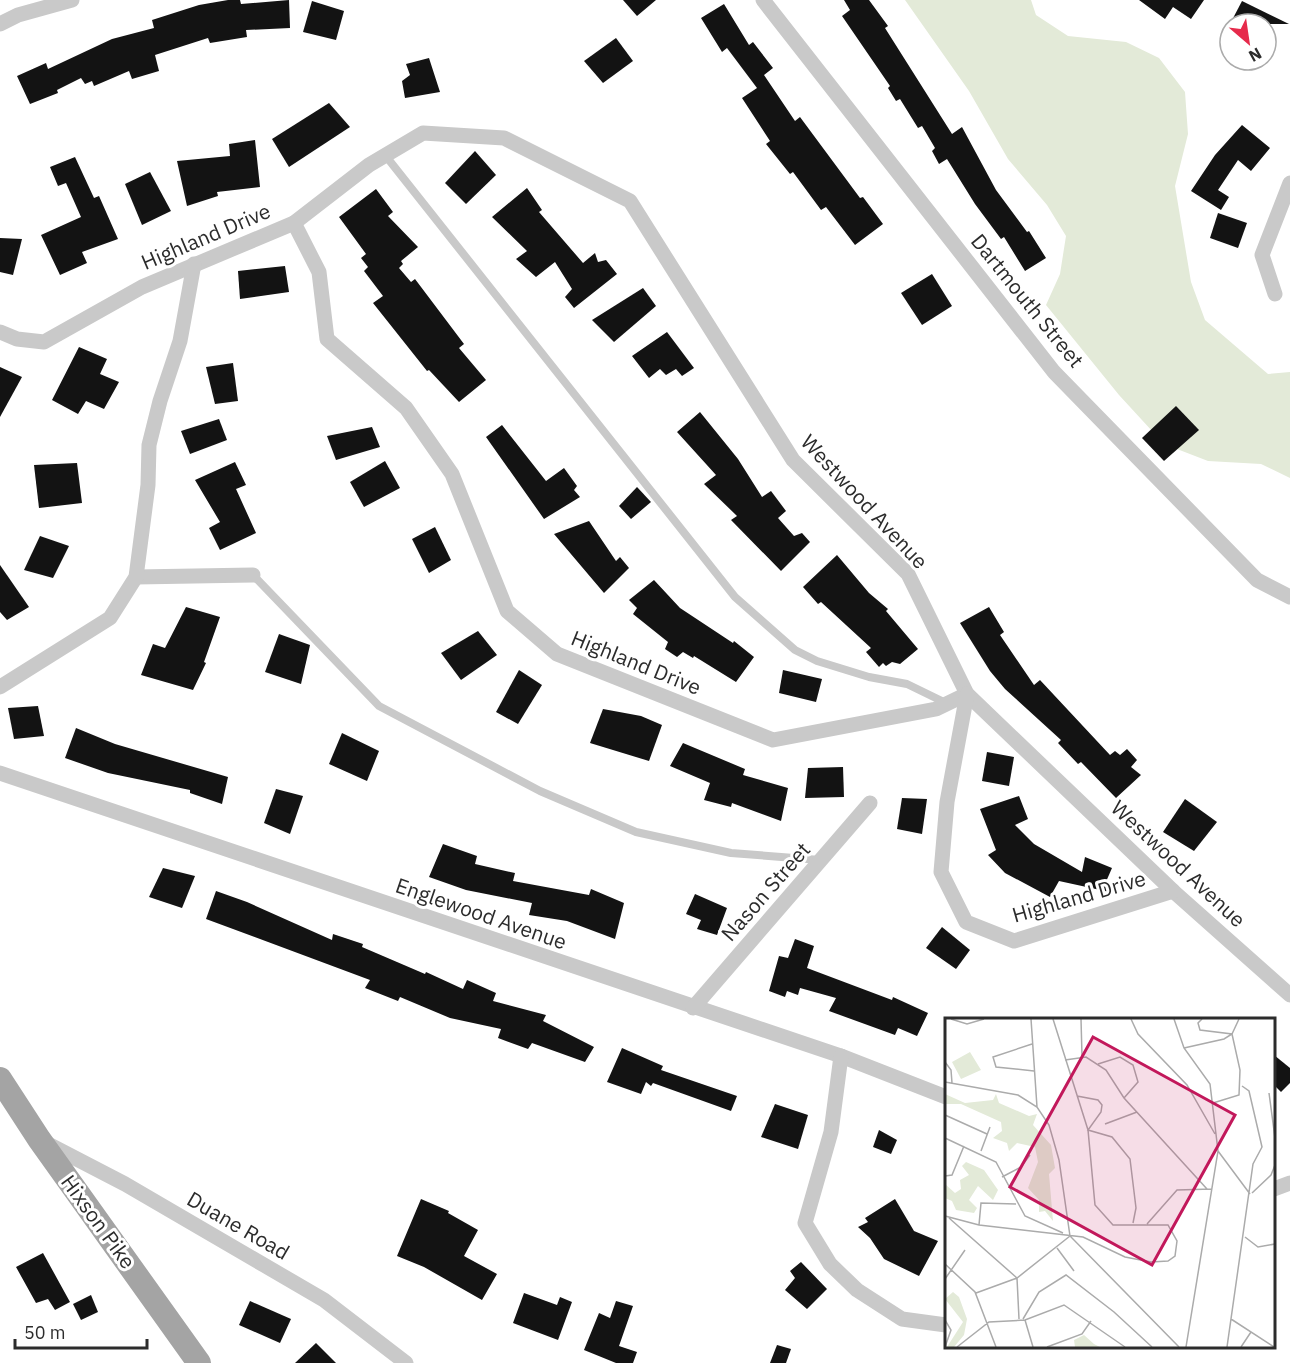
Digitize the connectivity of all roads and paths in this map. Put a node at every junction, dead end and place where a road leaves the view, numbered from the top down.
1 (72, 0) edge
2 (763, 0) edge
3 (0, 24) edge
4 (385, 155) junction
5 (1290, 183) edge
6 (294, 223) junction
7 (194, 264) junction
8 (1275, 294) dead end
9 (0, 332) edge
10 (253, 575) joint
11 (136, 577) junction
12 (1290, 597) edge
13 (0, 687) edge
14 (967, 694) junction
15 (947, 704) junction
16 (0, 773) edge
17 (870, 803) dead end
18 (821, 860) junction
19 (1173, 891) junction
20 (1290, 995) edge
21 (693, 1008) junction
22 (841, 1056) junction
23 (0, 1079) edge
24 (945, 1097) edge
25 (39, 1139) junction
26 (1290, 1184) edge
27 (1275, 1190) edge
28 (945, 1325) edge
29 (199, 1363) edge
30 (406, 1363) edge

1 - 3 street
2 - 12 street, Dartmouth Street
4 - 6 street, Westwood Avenue
4 - 14 street, Westwood Avenue
4 - 15 lane
5 - 8 street
6 - 7 street, Highland Drive
6 - 15 street, Highland Drive
7 - 9 street, Highland Drive
7 - 11 street
10 - 11 street
10 - 18 lane
11 - 13 street
14 - 15 street, Highland Drive
14 - 19 street, Westwood Avenue
14 - 19 street, Highland Drive
16 - 21 street, Englewood Avenue
17 - 18 street, Nason Street
18 - 21 street, Nason Street
19 - 20 street, Westwood Avenue
21 - 22 street, Englewood Avenue
22 - 24 street, Englewood Avenue
22 - 28 street
23 - 25 main road, Hixson Pike
25 - 29 main road, Hixson Pike
25 - 30 street, Duane Road
26 - 27 street

